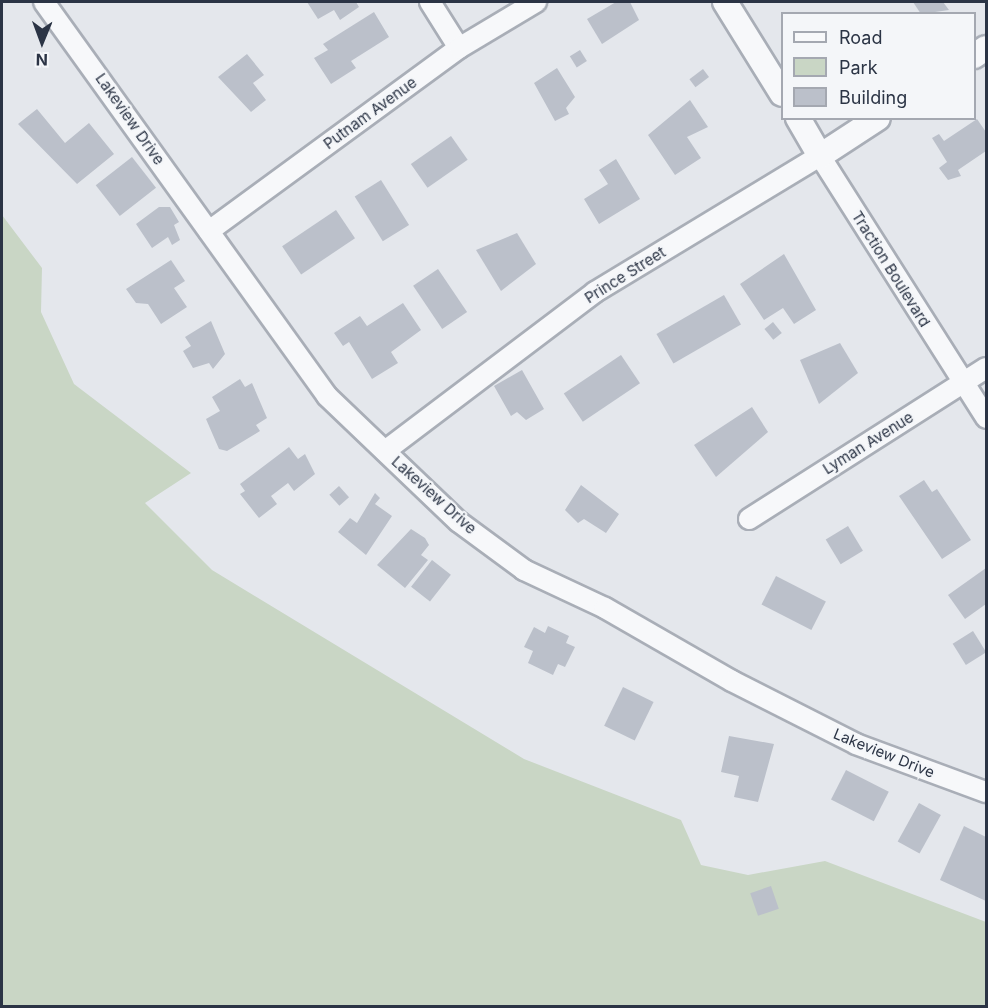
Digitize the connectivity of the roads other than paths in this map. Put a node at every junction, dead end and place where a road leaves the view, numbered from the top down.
1 (44, 2) edge
2 (430, 2) edge
3 (536, 2) edge
4 (725, 2) edge
5 (459, 48) junction
6 (781, 91) edge
7 (799, 120) edge
8 (875, 120) edge
9 (820, 156) junction
10 (208, 231) junction
11 (987, 368) edge
12 (963, 382) junction
13 (987, 418) edge
14 (386, 451) junction
15 (749, 519) dead end
16 (987, 792) edge

1 - 10 street, Lakeview Drive
2 - 5 street
3 - 5 street, Putnam Avenue
4 - 6 street
5 - 10 street, Putnam Avenue
7 - 9 street, Traction Boulevard
8 - 9 street, Prince Street
9 - 12 street, Traction Boulevard
9 - 14 street, Prince Street
10 - 14 street, Lakeview Drive
11 - 12 street, Lyman Avenue
12 - 13 street, Traction Boulevard
12 - 15 street, Lyman Avenue
14 - 16 street, Lakeview Drive

